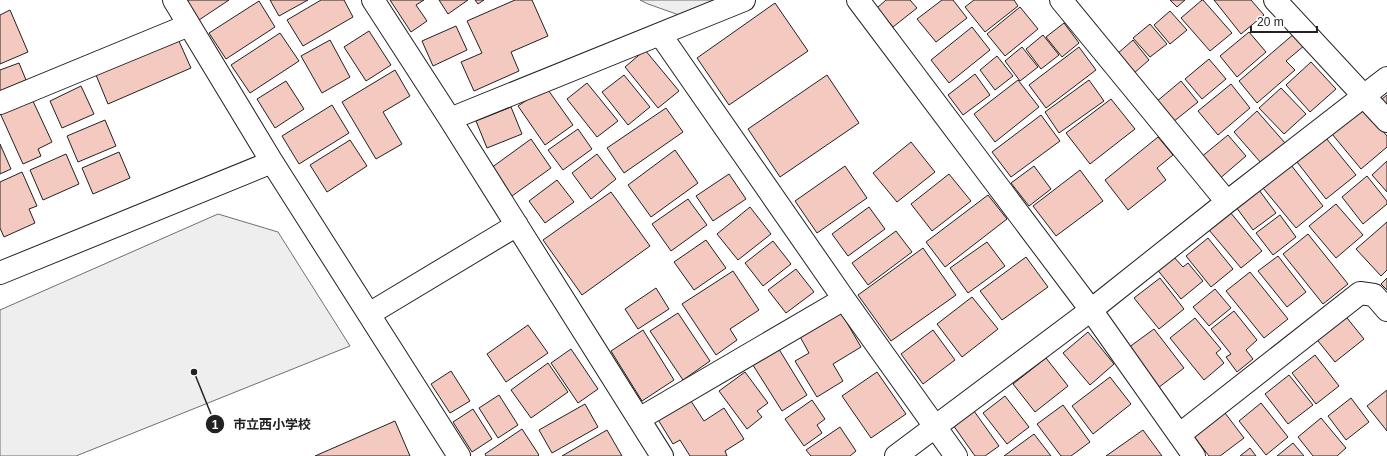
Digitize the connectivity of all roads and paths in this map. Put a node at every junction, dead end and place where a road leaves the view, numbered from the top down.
1 (174, 0) edge
2 (373, 0) edge
3 (744, 0) edge
4 (858, 0) edge
5 (1060, 0) edge
6 (1275, 0) edge
7 (189, 25) junction
8 (660, 34) junction
9 (1387, 78) edge
10 (1364, 96) junction
11 (0, 102) edge
12 (450, 119) junction
13 (1387, 121) edge
14 (272, 162) junction
15 (1227, 202) junction
16 (517, 225) junction
17 (0, 273) edge
18 (844, 299) junction
19 (1091, 310) junction
20 (1387, 310) edge
21 (369, 314) junction
22 (639, 419) junction
23 (935, 426) junction
24 (1179, 435) junction
25 (459, 456) edge
26 (662, 456) edge
27 (896, 456) edge
28 (956, 456) edge
29 (1194, 456) edge

1 - 7 street
2 - 12 street
3 - 8 street
4 - 19 street
5 - 15 street
6 - 10 street
7 - 11 street
7 - 14 street
8 - 12 street
8 - 18 street
9 - 10 street
10 - 13 street
10 - 15 street
12 - 16 street
14 - 17 street
14 - 21 street
15 - 19 street
16 - 21 street
16 - 22 street
18 - 22 street
18 - 23 street
19 - 23 street
19 - 24 street
20 - 24 street
21 - 25 street
22 - 26 street
23 - 27 street
23 - 28 street
24 - 29 street

